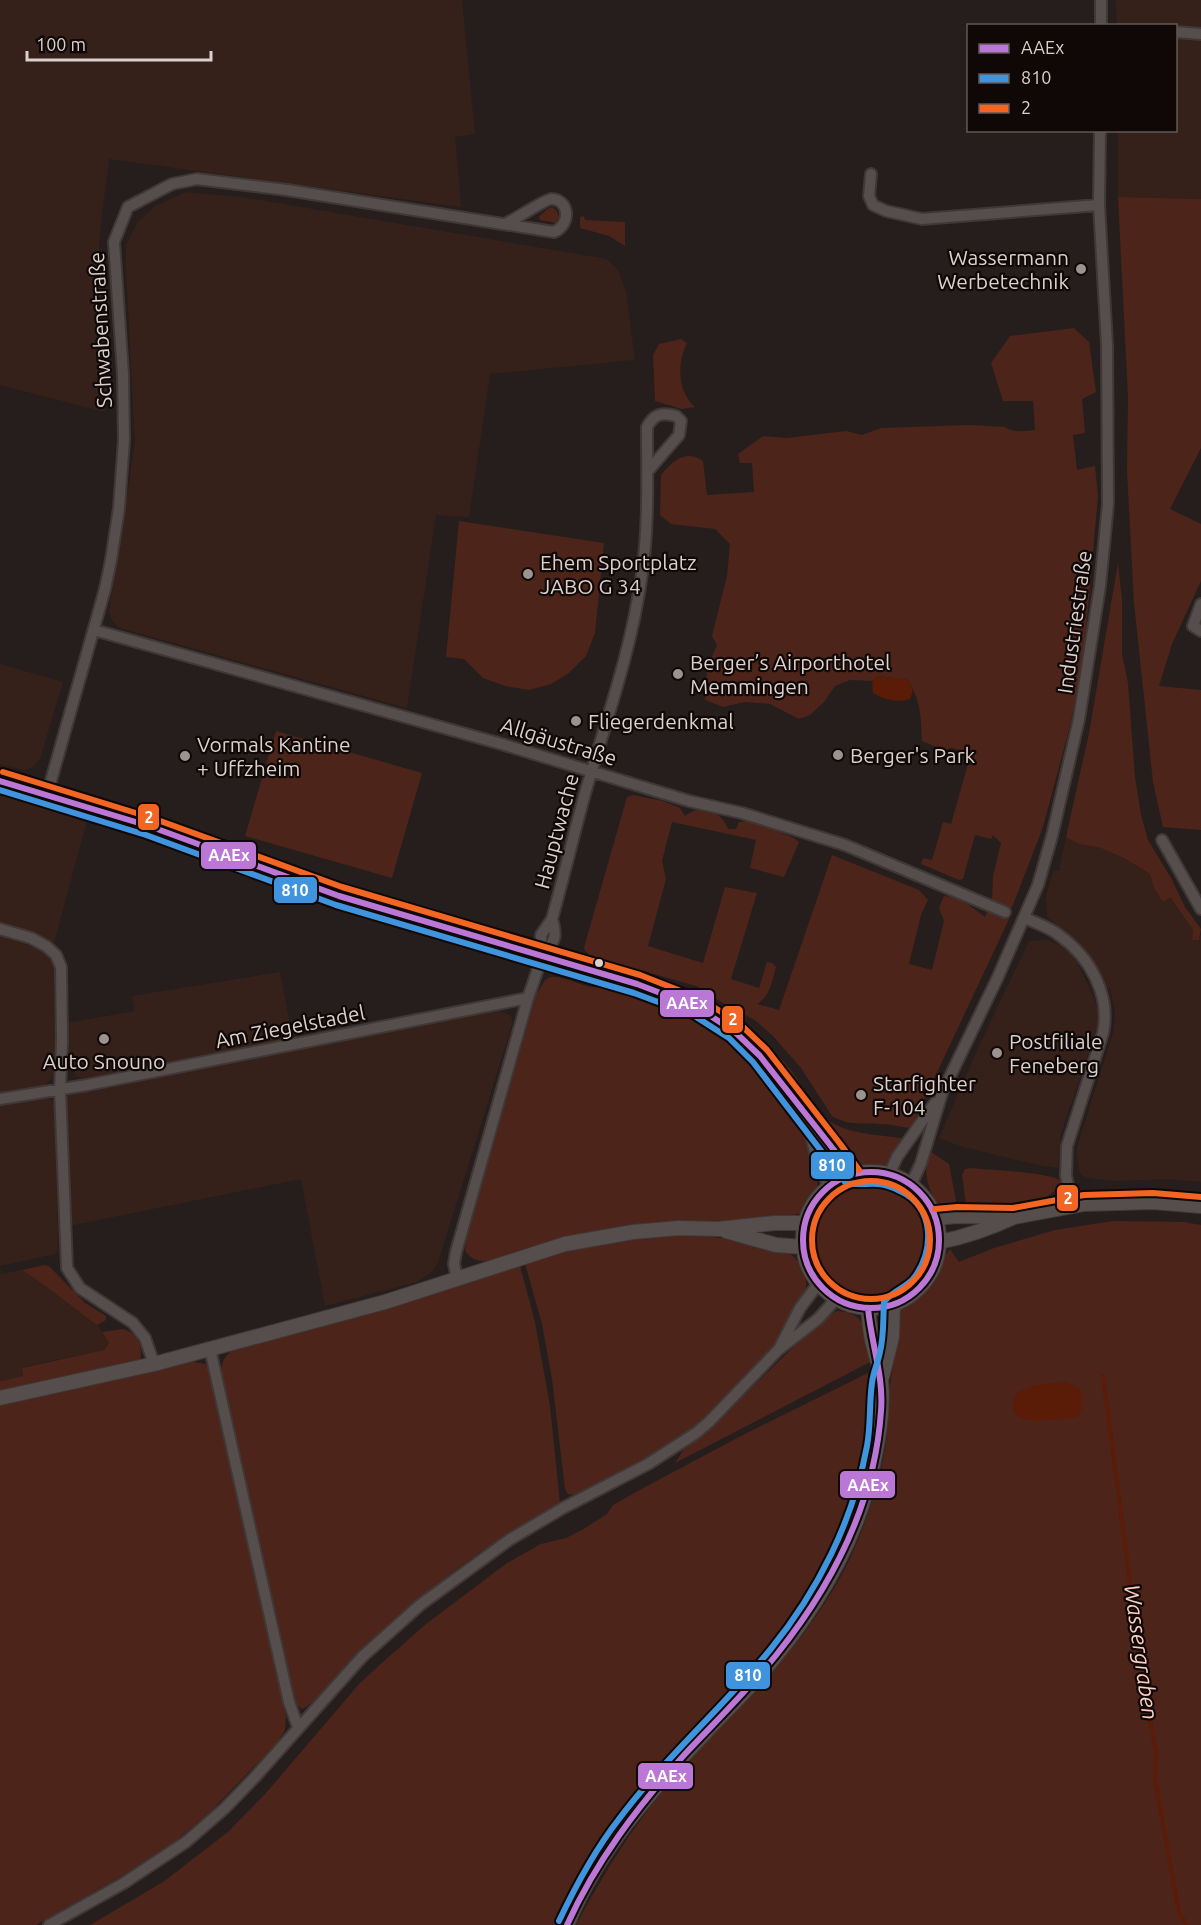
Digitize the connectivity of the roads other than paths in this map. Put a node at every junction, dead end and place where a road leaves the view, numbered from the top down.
1 (1101, 0) edge
2 (1101, 24) edge
3 (1177, 32) edge
4 (1201, 34) edge
5 (1100, 132) edge
6 (871, 174) dead end
7 (1099, 206) junction
8 (505, 224) junction
9 (647, 472) junction
10 (1201, 604) edge
11 (94, 630) junction
12 (1201, 631) edge
13 (592, 771) junction
14 (0, 781) edge
15 (47, 795) junction
16 (1162, 840) dead end
17 (1187, 886) junction
18 (1201, 887) edge
19 (1201, 909) edge
20 (1005, 912) dead end
21 (1024, 918) junction
22 (0, 929) edge
23 (542, 957) junction
24 (528, 998) junction
25 (60, 1089) junction
26 (942, 1093) junction
27 (0, 1099) edge
28 (805, 1113) junction
29 (851, 1175) junction
30 (889, 1175) junction
31 (911, 1185) junction
32 (829, 1186) junction
33 (1073, 1206) junction
34 (1201, 1206) edge
35 (1014, 1217) junction
36 (936, 1218) junction
37 (804, 1223) junction
38 (718, 1229) junction
39 (939, 1242) junction
40 (803, 1247) junction
41 (458, 1278) junction
42 (818, 1284) junction
43 (836, 1299) junction
44 (893, 1305) junction
45 (868, 1308) junction
46 (210, 1349) junction
47 (778, 1350) junction
48 (154, 1364) junction
49 (881, 1380) junction
50 (0, 1398) edge
51 (298, 1727) junction
52 (49, 1925) edge
53 (567, 1925) edge

1 - 2 street
3 - 4 street
5 - 7 street, Industriestraße
6 - 7 street
7 - 21 street, Industriestraße
8 - 8 street, Schwabenstraße
8 - 11 street, Schwabenstraße
9 - 9 street, Hauptwache
9 - 13 street, Hauptwache
10 - 12 street
11 - 13 street, Allgäustraße
11 - 15 street, Schwabenstraße
13 - 20 street, Allgäustraße
13 - 23 street, Hauptwache
14 - 15 street
15 - 23 street
16 - 17 street
17 - 18 street
17 - 19 street
21 - 26 street, Industriestraße
21 - 33 street
22 - 25 street
23 - 24 street, Hauptwache
23 - 28 street
24 - 25 street, Am Ziegelstadel
24 - 41 street, Hauptwache
25 - 27 street, Am Ziegelstadel
25 - 48 street
26 - 30 street, Industriestraße
26 - 31 street, Industriestraße
28 - 29 street
28 - 32 street
29 - 30 street
29 - 32 street
30 - 31 street
31 - 36 street
32 - 37 street
33 - 34 street
33 - 35 street
35 - 36 street
35 - 39 street
36 - 39 street
37 - 38 street
37 - 40 street
38 - 40 street
38 - 41 street
39 - 44 street
40 - 42 street
41 - 46 street
42 - 43 street
42 - 47 street
43 - 45 street
43 - 47 street
44 - 45 street
44 - 49 street
45 - 49 street
46 - 48 street
46 - 51 street
47 - 51 street
48 - 50 street
49 - 53 street
51 - 52 street

